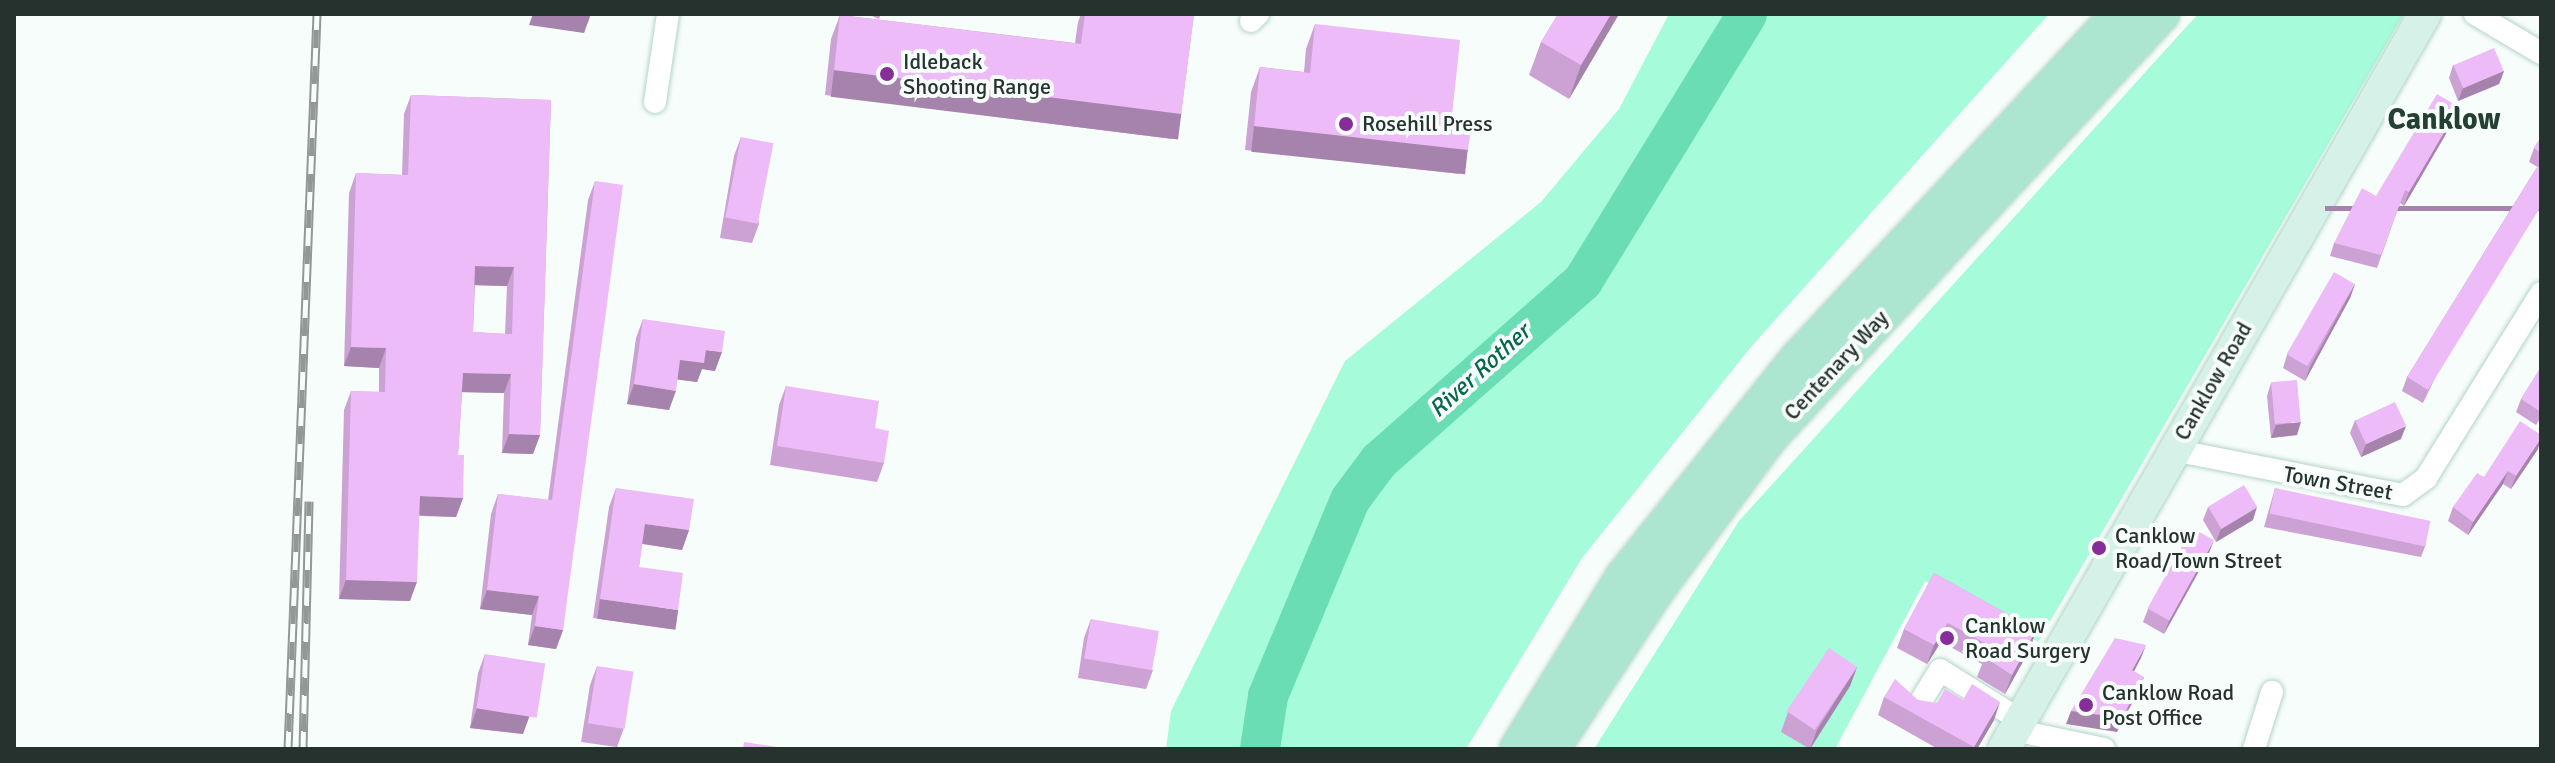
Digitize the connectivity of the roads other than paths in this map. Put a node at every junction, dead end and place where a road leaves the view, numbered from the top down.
1 (668, 14) edge
2 (2120, 14) edge
3 (2161, 14) edge
4 (2425, 14) edge
5 (2475, 14) edge
6 (2541, 53) edge
7 (655, 102) dead end
8 (2541, 293) edge
9 (2173, 450) junction
10 (2272, 692) dead end
11 (1918, 706) edge
12 (2013, 733) edge
13 (1518, 749) edge
14 (1551, 749) edge
15 (2104, 749) edge
16 (2254, 749) edge

1 - 7 street
2 - 13 main road, Centenary Way
3 - 14 main road, Centenary Way
4 - 9 street, Canklow Road
5 - 6 street
8 - 9 street, Town Street
9 - 12 street, Canklow Road
10 - 16 street
11 - 12 street
12 - 15 street

